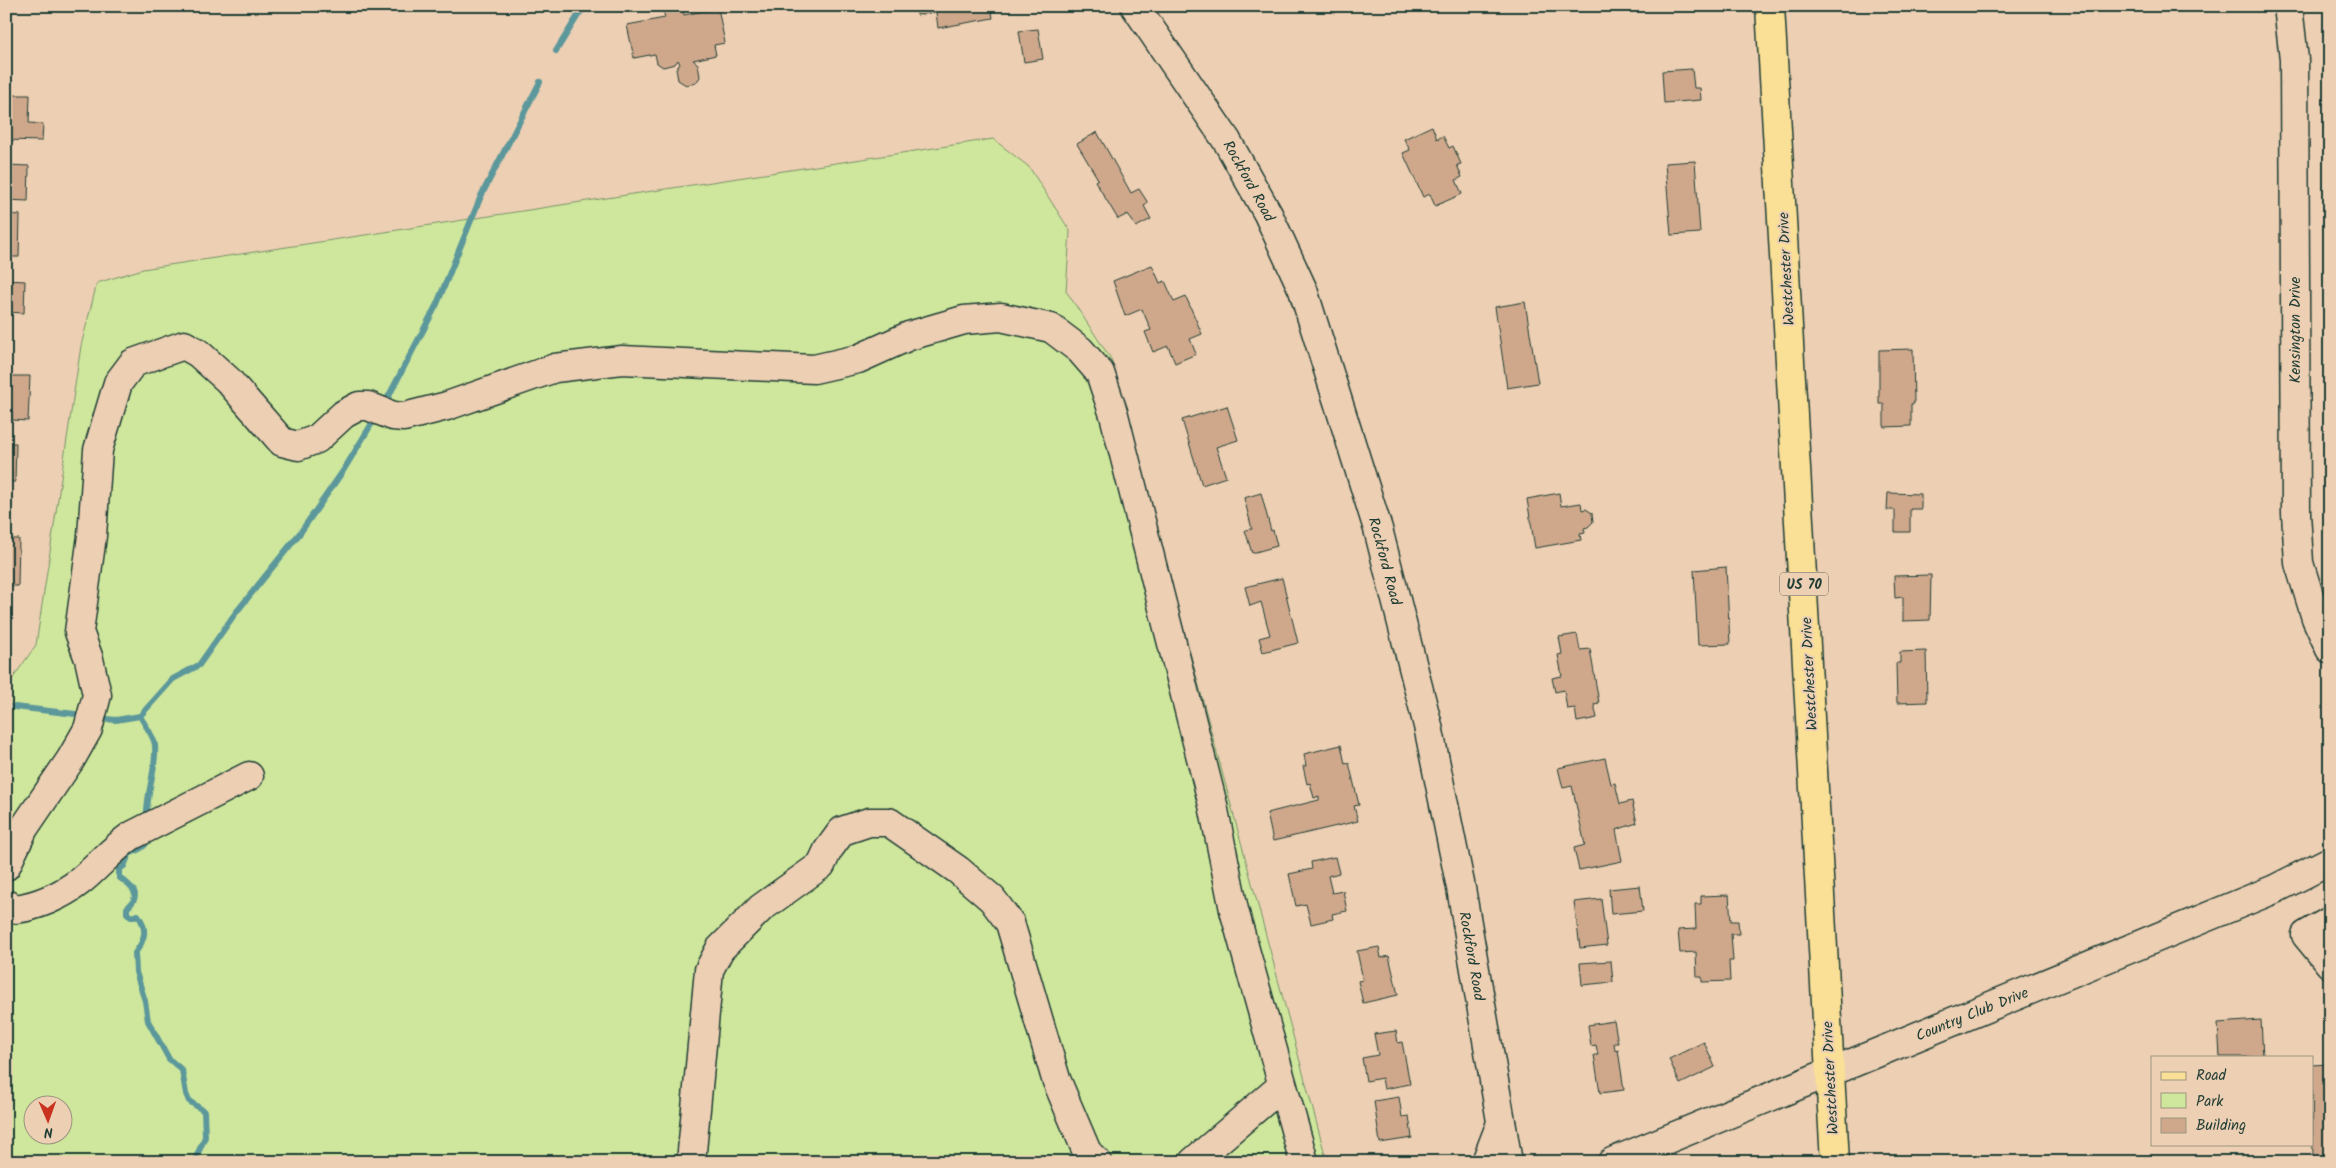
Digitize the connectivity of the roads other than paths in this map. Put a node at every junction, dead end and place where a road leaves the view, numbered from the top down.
1 (1135, 6) edge
2 (1770, 6) edge
3 (2288, 6) edge
4 (2330, 649) edge
5 (249, 776) dead end
6 (2330, 861) edge
7 (6, 866) edge
8 (6, 904) edge
9 (2330, 921) edge
10 (2330, 964) edge
11 (1830, 1072) junction
12 (1282, 1086) junction
13 (1501, 1122) junction
14 (691, 1162) edge
15 (1097, 1162) edge
16 (1192, 1162) edge
17 (1304, 1162) edge
18 (1486, 1162) edge
19 (1508, 1162) edge
20 (1612, 1162) edge
21 (1835, 1162) edge

1 - 13 street, Rockford Road
2 - 11 main road, Westchester Drive / US 70
3 - 4 street, Kensington Drive
5 - 8 street
6 - 11 street, Country Club Drive
7 - 12 street
9 - 10 street
11 - 20 street, Country Club Drive
11 - 21 main road, Westchester Drive / US 70
12 - 16 street
12 - 17 street
13 - 18 street
13 - 19 street, Rockford Road
14 - 15 street

